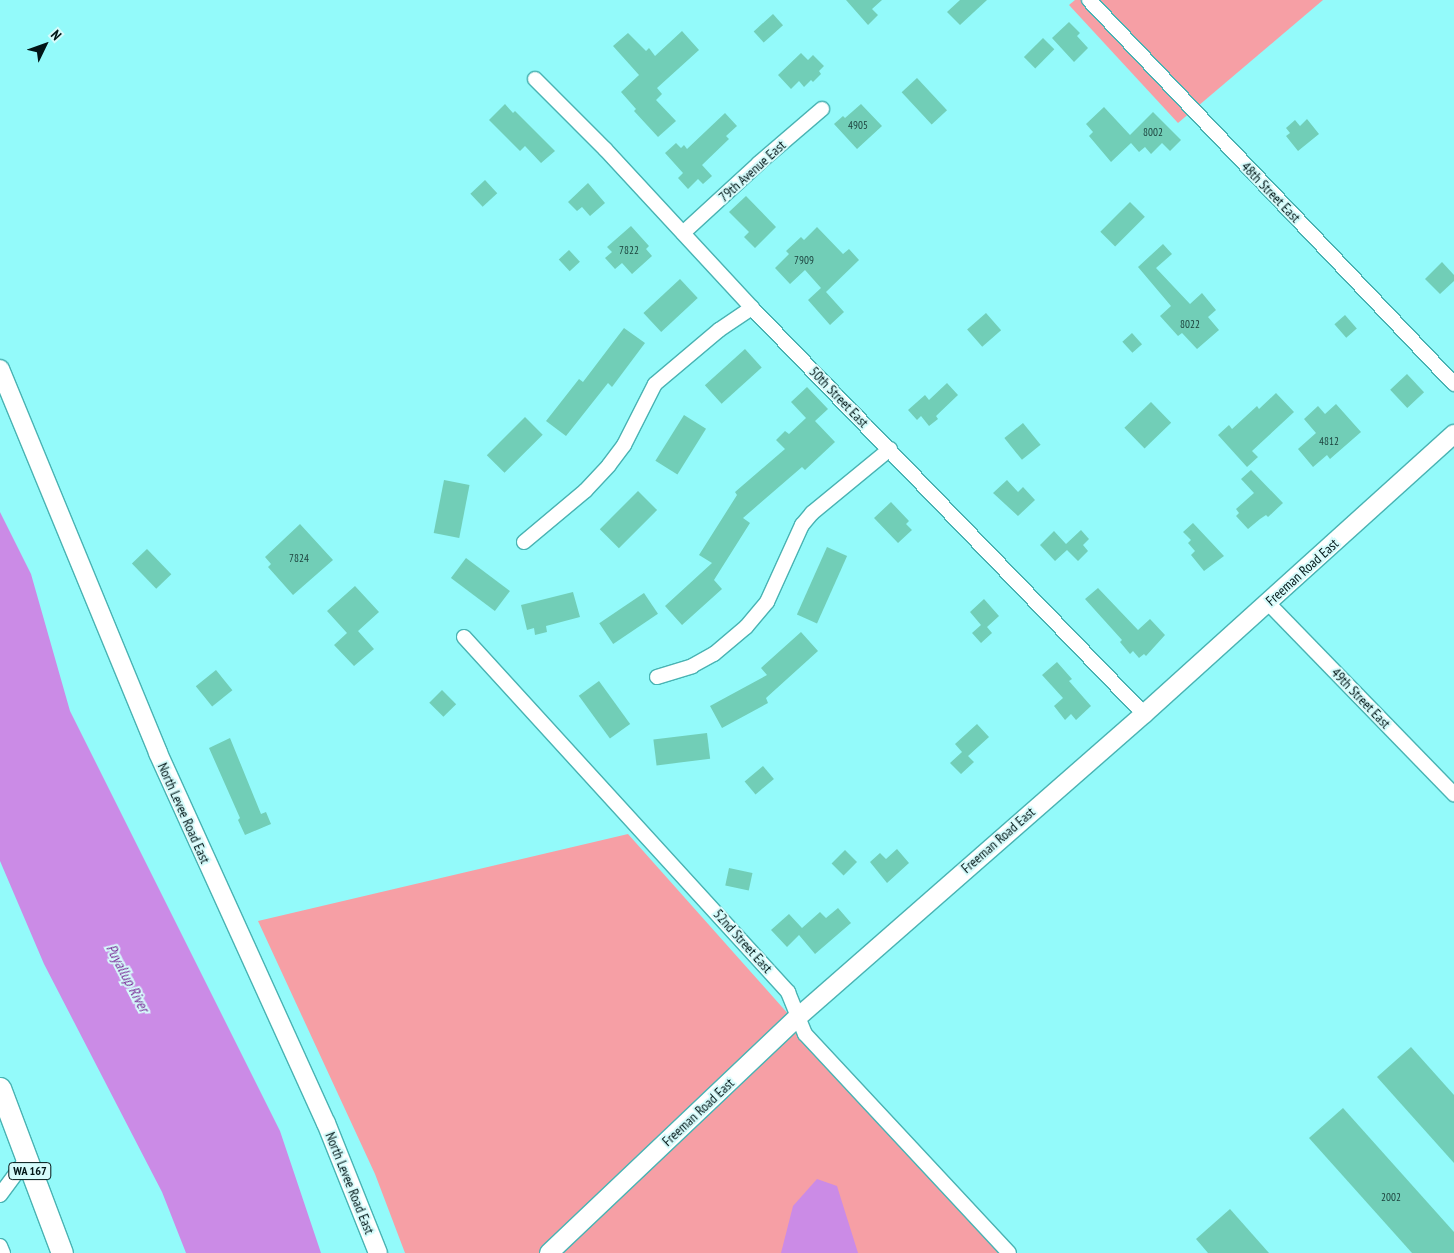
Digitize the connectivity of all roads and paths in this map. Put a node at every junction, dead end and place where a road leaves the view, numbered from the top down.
1 (1089, 0) edge
2 (535, 79) dead end
3 (822, 110) dead end
4 (683, 233) junction
5 (752, 308) junction
6 (0, 369) edge
7 (1454, 384) edge
8 (1454, 434) edge
9 (890, 449) junction
10 (524, 542) dead end
11 (1268, 603) junction
12 (464, 637) dead end
13 (657, 677) dead end
14 (1144, 714) junction
15 (1454, 794) edge
16 (798, 1017) junction
17 (0, 1088) edge
18 (26, 1160) junction
19 (0, 1195) edge
20 (0, 1246) edge
21 (3, 1253) edge
22 (62, 1253) edge
23 (378, 1253) edge
24 (549, 1253) edge
25 (1009, 1253) edge

1 - 7 street, 48th Street East
2 - 4 street, 50th Street East
3 - 4 street, 79th Avenue East
4 - 5 street, 50th Street East
5 - 9 street, 50th Street East
5 - 10 street
6 - 23 street, North Levee Road East
8 - 11 street, Freeman Road East
9 - 13 street
9 - 14 street, 50th Street East
11 - 14 street, Freeman Road East
11 - 15 street, 49th Street East
12 - 16 street, 52nd Street East
14 - 16 street, Freeman Road East
16 - 24 street, Freeman Road East
16 - 25 street, 52nd Street East
17 - 18 main road, WA 167
18 - 19 street
18 - 22 main road, WA 167
20 - 21 street

